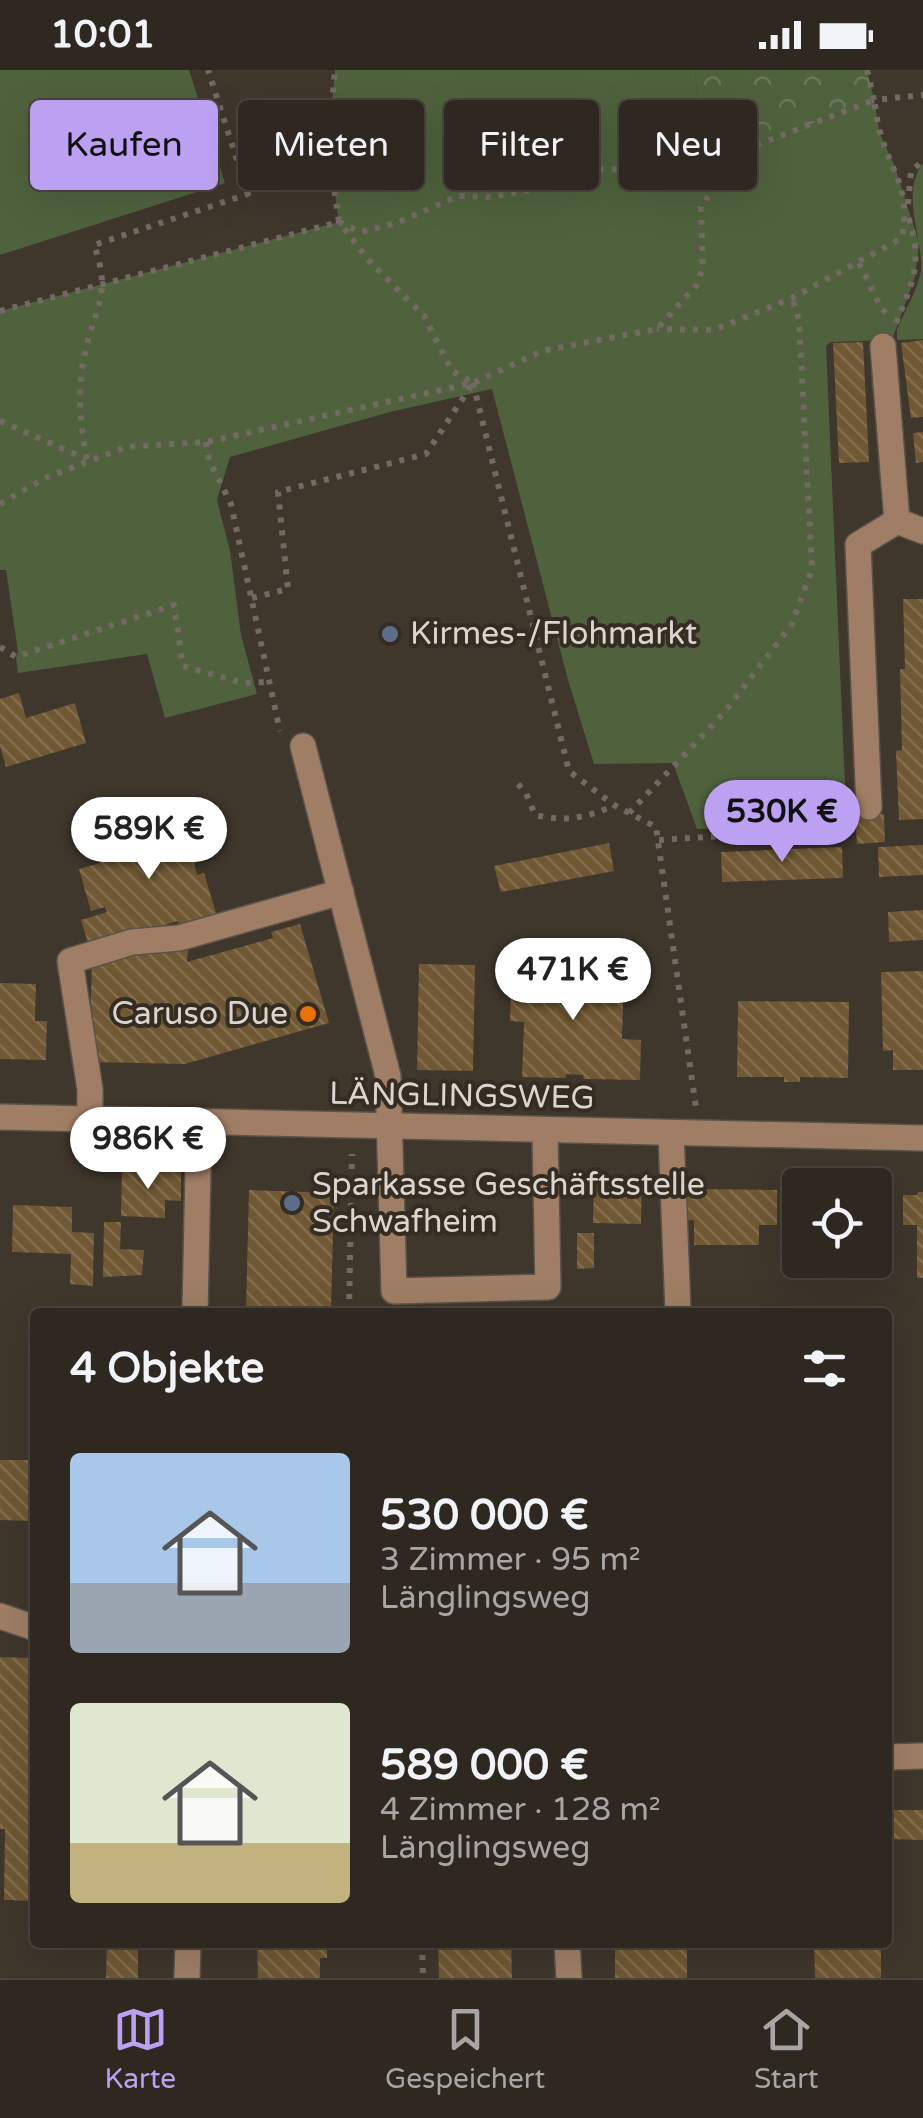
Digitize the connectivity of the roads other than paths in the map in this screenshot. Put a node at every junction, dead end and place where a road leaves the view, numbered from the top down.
1 (890, 334) road end
2 (897, 521) junction
3 (923, 531) edge
4 (303, 746) dead end
5 (869, 798) road end
6 (341, 892) junction
7 (0, 1117) edge
8 (90, 1120) junction
9 (199, 1122) junction
10 (390, 1127) junction
11 (545, 1131) junction
12 (670, 1134) junction
13 (923, 1138) edge
14 (394, 1302) edge
15 (196, 1308) edge
16 (678, 1308) edge
17 (0, 1616) edge
18 (30, 1626) edge
19 (923, 1756) edge
20 (892, 1757) edge
21 (188, 1948) edge
22 (567, 1948) edge
23 (187, 1978) edge
24 (569, 1978) edge

1 - 2 street
2 - 3 street
2 - 5 street
4 - 6 street
6 - 8 street
6 - 10 street
7 - 8 street, LÄNGLINGSWEG
8 - 9 street, LÄNGLINGSWEG
9 - 10 street, LÄNGLINGSWEG
9 - 15 street
10 - 11 street, LÄNGLINGSWEG
10 - 14 street
11 - 12 street, LÄNGLINGSWEG
11 - 14 street
12 - 13 street, LÄNGLINGSWEG
12 - 16 street
17 - 18 street
19 - 20 street
21 - 23 street
22 - 24 street

